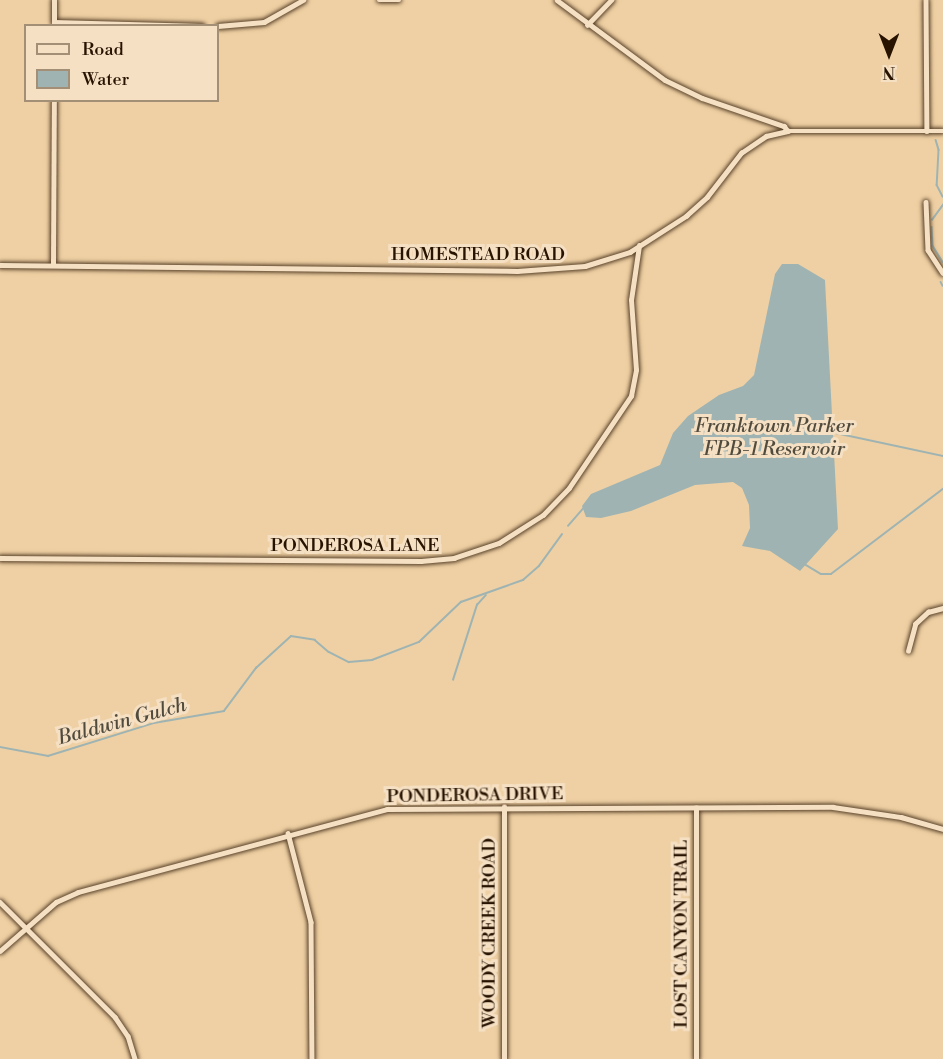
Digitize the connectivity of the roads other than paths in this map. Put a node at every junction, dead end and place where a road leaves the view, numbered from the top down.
1 (54, 0) edge
2 (303, 0) edge
3 (379, 0) edge
4 (399, 0) edge
5 (557, 0) edge
6 (611, 0) edge
7 (926, 0) edge
8 (54, 24) edge
9 (587, 25) junction
10 (219, 26) edge
11 (54, 102) edge
12 (788, 131) junction
13 (927, 131) junction
14 (943, 131) edge
15 (926, 202) dead end
16 (639, 246) junction
17 (0, 265) edge
18 (53, 266) junction
19 (943, 273) edge
20 (0, 558) edge
21 (943, 608) edge
22 (909, 651) dead end
23 (504, 807) junction
24 (696, 808) junction
25 (943, 829) edge
26 (288, 833) junction
27 (0, 902) edge
28 (26, 927) junction
29 (0, 951) edge
30 (135, 1059) edge
31 (312, 1059) edge
32 (504, 1059) edge
33 (696, 1059) edge

1 - 8 street
2 - 10 street
3 - 4 street
5 - 9 street
6 - 9 street
7 - 13 street
9 - 12 street
11 - 18 street
12 - 13 street, HOMESTEAD ROAD
12 - 16 street, HOMESTEAD ROAD
13 - 14 street, HOMESTEAD ROAD
15 - 19 street
16 - 18 street, HOMESTEAD ROAD
16 - 20 street, PONDEROSA LANE
17 - 18 street, HOMESTEAD ROAD
21 - 22 street
23 - 24 street, PONDEROSA DRIVE
23 - 26 street, PONDEROSA DRIVE
23 - 32 street, WOODY CREEK ROAD
24 - 25 street, PONDEROSA DRIVE
24 - 33 street, LOST CANYON TRAIL
26 - 28 street, PONDEROSA DRIVE
26 - 31 street
27 - 28 street
28 - 29 street, PONDEROSA DRIVE
28 - 30 street

